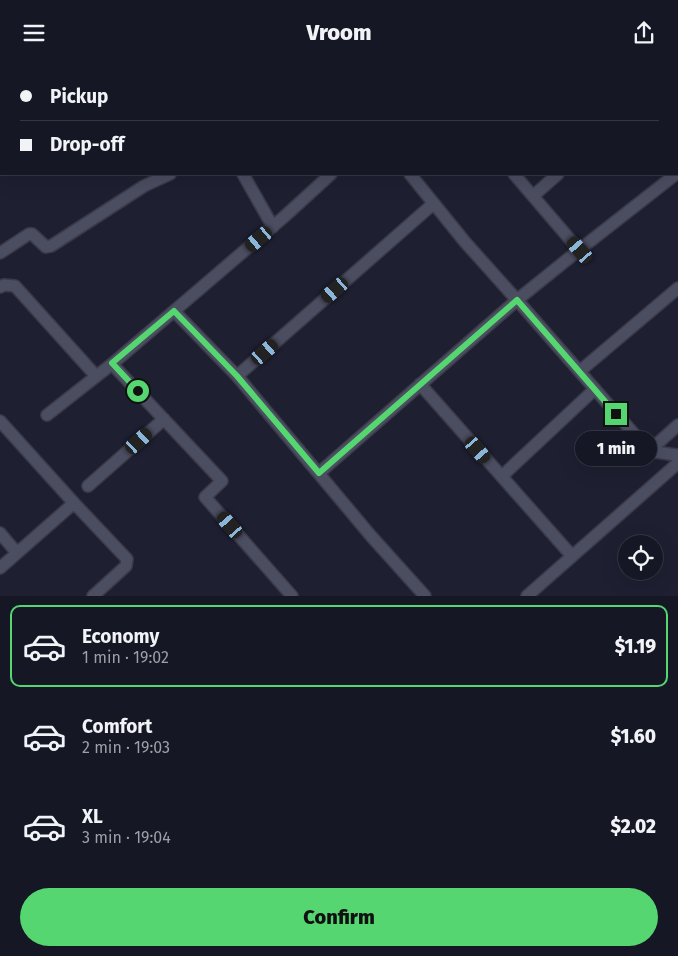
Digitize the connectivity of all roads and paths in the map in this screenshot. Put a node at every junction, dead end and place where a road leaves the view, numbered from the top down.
1 (168, 175) edge
2 (244, 175) edge
3 (330, 175) edge
4 (411, 175) edge
5 (515, 175) edge
6 (557, 175) edge
7 (674, 175) edge
8 (533, 196) junction
9 (434, 205) junction
10 (273, 227) junction
11 (580, 250) junction
12 (0, 253) edge
13 (0, 287) edge
14 (678, 289) edge
15 (517, 300) junction
16 (174, 311) junction
17 (112, 363) junction
18 (580, 371) junction
19 (96, 376) junction
20 (237, 376) junction
21 (420, 384) junction
22 (595, 389) junction
23 (47, 415) dead end
24 (164, 419) junction
25 (0, 421) edge
26 (678, 425) edge
27 (649, 451) junction
28 (678, 457) edge
29 (678, 463) edge
30 (319, 473) junction
31 (502, 476) junction
32 (88, 486) dead end
33 (74, 503) junction
34 (0, 533) edge
35 (17, 553) junction
36 (572, 556) junction
37 (0, 568) edge
38 (93, 596) edge
39 (292, 596) edge
40 (425, 596) edge
41 (527, 596) edge

1 - 12 street
2 - 10 street
3 - 10 street
4 - 9 street
5 - 8 street
6 - 8 street
7 - 11 street
8 - 11 street
9 - 15 street
9 - 20 street
10 - 16 street
11 - 15 street
13 - 19 street
14 - 18 street
15 - 18 street
15 - 21 street
16 - 17 street
16 - 20 street
17 - 19 street
17 - 24 street
18 - 22 street
19 - 23 street
20 - 30 street
21 - 30 street
21 - 31 street
22 - 27 street
22 - 31 street
24 - 32 street
24 - 39 street
25 - 33 street
26 - 27 street
27 - 28 street
29 - 36 street
30 - 40 street
31 - 36 street
33 - 35 street
33 - 38 street
34 - 35 street
35 - 37 street
36 - 41 street

